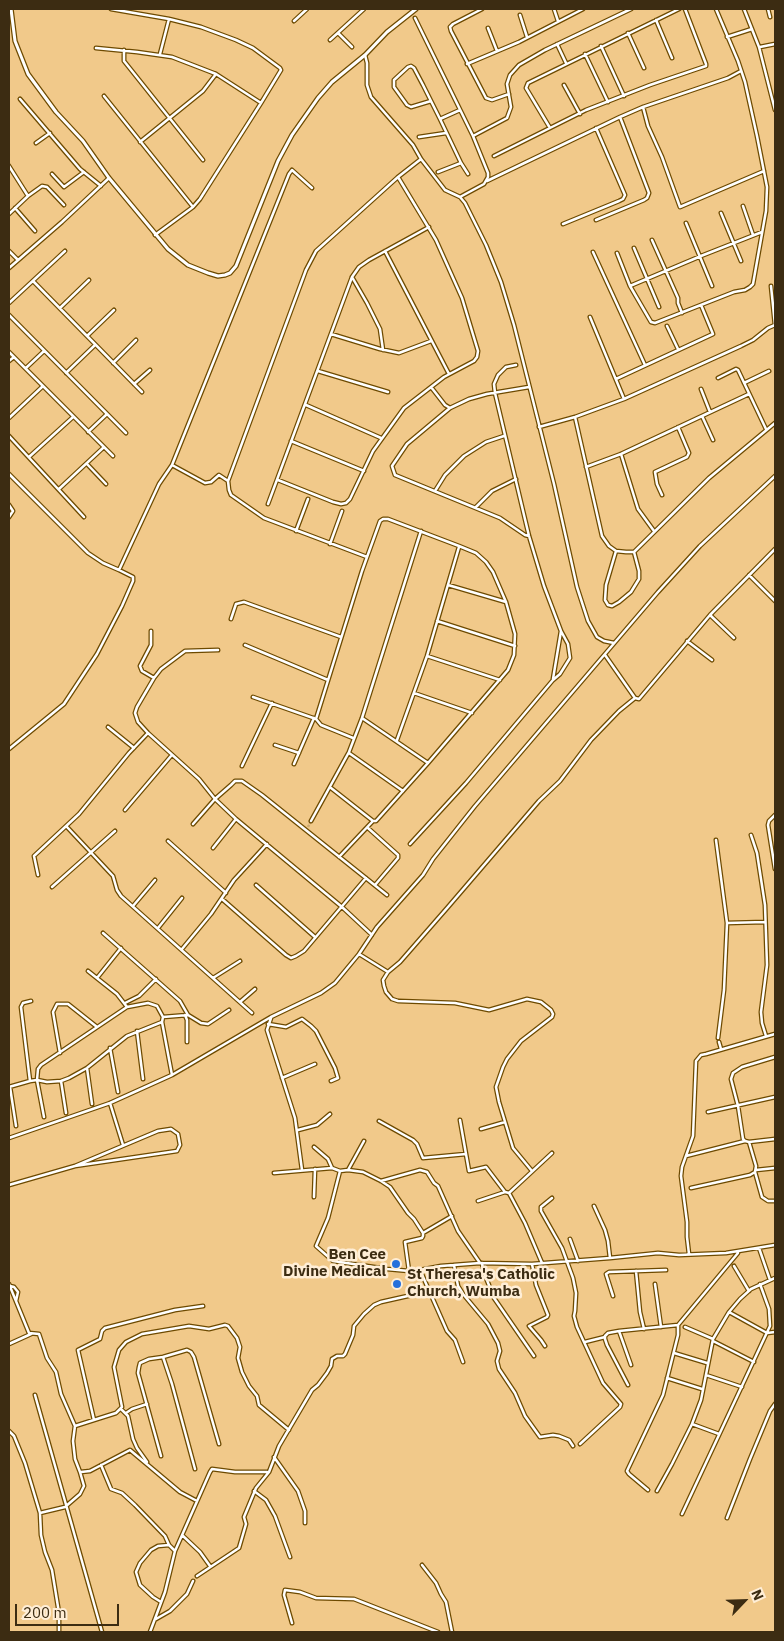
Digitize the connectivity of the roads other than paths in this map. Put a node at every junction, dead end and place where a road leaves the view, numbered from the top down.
1 (12, 9) edge
2 (111, 9) edge
3 (308, 9) edge
4 (364, 9) edge
5 (416, 9) edge
6 (482, 9) edge
7 (554, 9) edge
8 (583, 9) edge
9 (630, 9) edge
10 (679, 9) edge
11 (685, 9) edge
12 (716, 9) edge
13 (744, 9) edge
14 (768, 9) edge
15 (520, 15) dead end
16 (415, 18) dead end
17 (770, 18) dead end
18 (169, 19) junction
19 (656, 20) junction
20 (294, 21) dead end
21 (558, 21) junction
22 (488, 28) dead end
23 (752, 30) junction
24 (338, 33) junction
25 (628, 33) junction
26 (528, 37) junction
27 (727, 37) junction
28 (330, 40) dead end
29 (557, 44) junction
30 (775, 44) edge
31 (601, 46) junction
32 (352, 47) dead end
33 (759, 47) junction
34 (96, 48) dead end
35 (124, 50) junction
36 (497, 51) junction
37 (160, 54) junction
38 (365, 54) junction
39 (585, 54) junction
40 (672, 58) dead end
41 (566, 63) junction
42 (467, 64) junction
43 (644, 68) dead end
44 (741, 72) junction
45 (216, 74) junction
46 (564, 85) dead end
47 (509, 94) junction
48 (104, 96) dead end
49 (624, 96) junction
50 (20, 99) dead end
51 (431, 101) junction
52 (608, 102) junction
53 (261, 103) junction
54 (643, 107) junction
55 (460, 110) junction
56 (775, 110) edge
57 (580, 114) junction
58 (620, 117) junction
59 (170, 119) junction
60 (440, 119) junction
61 (550, 128) junction
62 (596, 128) junction
63 (50, 133) junction
64 (446, 133) junction
65 (473, 136) junction
66 (419, 137) dead end
67 (140, 142) junction
68 (36, 143) dead end
69 (494, 156) dead end
70 (421, 159) junction
71 (203, 160) dead end
72 (461, 163) junction
73 (9, 166) edge
74 (764, 171) junction
75 (84, 172) junction
76 (438, 172) dead end
77 (52, 174) dead end
78 (468, 174) dead end
79 (398, 177) junction
80 (109, 178) junction
81 (486, 181) junction
82 (101, 186) junction
83 (312, 188) dead end
84 (28, 196) junction
85 (460, 196) junction
86 (64, 205) dead end
87 (742, 206) dead end
88 (193, 207) junction
89 (15, 208) junction
90 (721, 213) dead end
91 (9, 214) edge
92 (596, 220) dead end
93 (686, 223) dead end
94 (563, 224) dead end
95 (429, 227) junction
96 (35, 231) dead end
97 (762, 232) junction
98 (155, 235) junction
99 (753, 235) junction
100 (652, 240) dead end
101 (733, 243) junction
102 (634, 248) dead end
103 (9, 251) edge
104 (65, 251) dead end
105 (385, 251) junction
106 (593, 252) dead end
107 (617, 253) dead end
108 (700, 256) junction
109 (18, 260) junction
110 (741, 261) dead end
111 (9, 268) edge
112 (666, 270) junction
113 (352, 277) junction
114 (647, 278) junction
115 (89, 280) dead end
116 (33, 281) junction
117 (630, 286) junction
118 (712, 286) dead end
119 (771, 286) dead end
120 (9, 304) edge
121 (701, 305) junction
122 (659, 307) dead end
123 (60, 308) junction
124 (114, 310) dead end
125 (682, 313) junction
126 (9, 315) edge
127 (590, 317) dead end
128 (775, 325) edge
129 (667, 326) dead end
130 (331, 334) junction
131 (87, 336) junction
132 (136, 340) dead end
133 (431, 341) junction
134 (95, 345) junction
135 (383, 350) junction
136 (678, 350) junction
137 (44, 351) junction
138 (9, 352) edge
139 (14, 357) junction
140 (9, 361) edge
141 (113, 362) junction
142 (516, 365) dead end
143 (645, 365) junction
144 (26, 368) junction
145 (150, 370) dead end
146 (318, 371) junction
147 (770, 371) dead end
148 (66, 373) junction
149 (449, 374) junction
150 (718, 378) dead end
151 (616, 379) junction
152 (744, 383) junction
153 (134, 384) junction
154 (43, 386) junction
155 (431, 387) junction
156 (529, 387) junction
157 (701, 388) dead end
158 (142, 392) dead end
159 (388, 392) dead end
160 (495, 393) junction
161 (748, 394) junction
162 (624, 399) junction
163 (306, 405) junction
164 (450, 408) junction
165 (710, 412) junction
166 (107, 414) junction
167 (702, 416) junction
168 (74, 417) junction
169 (575, 417) junction
170 (9, 418) edge
171 (775, 423) edge
172 (678, 427) junction
173 (538, 428) junction
174 (766, 429) junction
175 (88, 432) junction
176 (126, 432) dead end
177 (9, 436) edge
178 (504, 436) junction
179 (382, 438) junction
180 (713, 440) dead end
181 (291, 441) junction
182 (104, 447) junction
183 (621, 454) junction
184 (113, 456) dead end
185 (30, 457) junction
186 (87, 463) junction
187 (172, 465) junction
188 (586, 467) junction
189 (364, 471) junction
190 (9, 474) edge
191 (775, 476) edge
192 (516, 479) junction
193 (278, 480) junction
194 (228, 481) junction
195 (106, 484) dead end
196 (59, 489) junction
197 (435, 491) junction
198 (662, 495) dead end
199 (308, 499) dead end
200 (268, 504) dead end
201 (9, 505) edge
202 (476, 507) junction
203 (342, 511) dead end
204 (9, 517) edge
205 (84, 517) dead end
206 (296, 531) junction
207 (654, 531) junction
208 (421, 532) junction
209 (529, 536) junction
210 (330, 544) junction
211 (459, 546) junction
212 (775, 549) edge
213 (616, 551) junction
214 (634, 552) junction
215 (367, 557) junction
216 (119, 570) junction
217 (749, 575) junction
218 (448, 585) junction
219 (775, 600) edge
220 (506, 602) junction
221 (710, 615) junction
222 (231, 619) dead end
223 (437, 621) junction
224 (151, 630) dead end
225 (561, 631) junction
226 (342, 637) junction
227 (734, 638) dead end
228 (687, 641) junction
229 (614, 644) junction
230 (245, 645) dead end
231 (515, 646) junction
232 (218, 650) dead end
233 (606, 655) junction
234 (427, 656) junction
235 (712, 660) dead end
236 (154, 678) junction
237 (328, 680) junction
238 (500, 680) junction
239 (553, 680) junction
240 (414, 692) junction
241 (253, 697) dead end
242 (635, 698) junction
243 (272, 703) junction
244 (472, 713) junction
245 (315, 718) junction
246 (362, 718) junction
247 (108, 727) dead end
248 (148, 734) junction
249 (353, 738) junction
250 (397, 740) junction
251 (275, 745) dead end
252 (134, 748) junction
253 (9, 749) edge
254 (349, 752) junction
255 (299, 754) junction
256 (171, 756) junction
257 (428, 763) junction
258 (294, 764) dead end
259 (242, 766) dead end
260 (331, 788) junction
261 (403, 791) junction
262 (215, 799) junction
263 (125, 810) dead end
264 (775, 815) edge
265 (236, 819) junction
266 (312, 821) tunnel mouth
267 (373, 821) junction
268 (193, 824) dead end
269 (67, 827) junction
270 (368, 828) junction
271 (115, 831) dead end
272 (751, 835) dead end
273 (716, 840) dead end
274 (168, 841) dead end
275 (267, 844) junction
276 (410, 844) dead end
277 (213, 848) dead end
278 (90, 853) junction
279 (339, 856) junction
280 (775, 869) edge
281 (38, 875) dead end
282 (366, 878) junction
283 (156, 880) dead end
284 (376, 884) junction
285 (256, 885) dead end
286 (52, 886) dead end
287 (226, 893) junction
288 (386, 895) dead end
289 (182, 898) dead end
290 (222, 900) junction
291 (132, 906) junction
292 (342, 907) junction
293 (728, 922) junction
294 (765, 922) junction
295 (158, 928) junction
296 (103, 933) dead end
297 (372, 935) junction
298 (316, 937) junction
299 (120, 948) junction
300 (182, 949) junction
301 (358, 954) junction
302 (240, 961) dead end
303 (88, 972) dead end
304 (388, 972) junction
305 (97, 978) junction
306 (213, 978) junction
307 (156, 979) junction
308 (256, 989) dead end
309 (31, 1001) dead end
310 (240, 1002) junction
311 (125, 1003) junction
312 (127, 1007) junction
313 (229, 1010) dead end
314 (252, 1012) dead end
315 (187, 1015) junction
316 (163, 1017) junction
317 (271, 1017) junction
318 (162, 1022) junction
319 (268, 1024) junction
320 (97, 1027) junction
321 (137, 1031) junction
322 (775, 1034) edge
323 (766, 1036) junction
324 (187, 1042) dead end
325 (110, 1048) junction
326 (721, 1049) junction
327 (60, 1053) junction
328 (775, 1057) edge
329 (315, 1064) dead end
330 (87, 1068) junction
331 (172, 1075) junction
332 (282, 1078) junction
333 (30, 1080) junction
334 (37, 1080) junction
335 (143, 1080) dead end
336 (331, 1080) dead end
337 (62, 1081) junction
338 (9, 1087) edge
339 (118, 1092) dead end
340 (775, 1097) edge
341 (92, 1104) dead end
342 (110, 1104) junction
343 (738, 1106) junction
344 (708, 1112) dead end
345 (66, 1113) dead end
346 (330, 1114) dead end
347 (44, 1117) dead end
348 (460, 1120) dead end
349 (379, 1121) dead end
350 (504, 1122) junction
351 (16, 1126) dead end
352 (481, 1129) dead end
353 (298, 1130) junction
354 (9, 1138) edge
355 (775, 1139) edge
356 (364, 1141) dead end
357 (745, 1141) junction
358 (749, 1142) junction
359 (123, 1145) junction
360 (314, 1147) dead end
361 (552, 1153) dead end
362 (466, 1154) junction
363 (686, 1156) junction
364 (75, 1166) junction
365 (332, 1168) junction
366 (775, 1168) edge
367 (315, 1169) junction
368 (302, 1170) junction
369 (348, 1170) junction
370 (340, 1171) junction
371 (532, 1171) junction
372 (756, 1171) junction
373 (274, 1173) dead end
374 (381, 1181) junction
375 (9, 1185) edge
376 (691, 1188) dead end
377 (507, 1193) junction
378 (314, 1197) dead end
379 (552, 1198) dead end
380 (775, 1201) edge
381 (478, 1202) dead end
382 (594, 1206) dead end
383 (452, 1215) junction
384 (423, 1233) junction
385 (570, 1238) dead end
386 (775, 1245) edge
387 (759, 1248) junction
388 (739, 1252) junction
389 (689, 1254) junction
390 (610, 1258) junction
391 (578, 1261) junction
392 (567, 1262) junction
393 (481, 1263) junction
394 (542, 1263) junction
395 (532, 1264) junction
396 (454, 1265) junction
397 (734, 1266) dead end
398 (420, 1270) junction
399 (666, 1270) dead end
400 (409, 1271) junction
401 (636, 1271) junction
402 (775, 1278) edge
403 (770, 1280) junction
404 (656, 1284) dead end
405 (760, 1284) junction
406 (9, 1285) edge
407 (430, 1291) junction
408 (748, 1291) junction
409 (613, 1296) dead end
410 (16, 1301) junction
411 (203, 1306) dead end
412 (775, 1308) edge
413 (769, 1309) junction
414 (729, 1312) junction
415 (678, 1325) junction
416 (661, 1327) junction
417 (685, 1327) dead end
418 (644, 1329) junction
419 (619, 1331) junction
420 (775, 1332) edge
421 (33, 1333) junction
422 (767, 1333) junction
423 (605, 1337) junction
424 (712, 1340) junction
425 (585, 1342) junction
426 (9, 1344) edge
427 (544, 1346) dead end
428 (674, 1353) junction
429 (534, 1356) dead end
430 (163, 1357) junction
431 (463, 1362) dead end
432 (707, 1362) junction
433 (754, 1362) junction
434 (631, 1365) dead end
435 (706, 1375) junction
436 (667, 1378) junction
437 (628, 1385) dead end
438 (742, 1387) junction
439 (702, 1389) junction
440 (35, 1395) dead end
441 (147, 1404) junction
442 (775, 1404) edge
443 (121, 1409) junction
444 (126, 1413) junction
445 (94, 1420) junction
446 (692, 1424) junction
447 (75, 1426) junction
448 (289, 1430) junction
449 (9, 1431) edge
450 (719, 1435) junction
451 (218, 1444) dead end
452 (580, 1444) dead end
453 (573, 1446) dead end
454 (161, 1456) dead end
455 (274, 1457) junction
456 (101, 1465) junction
457 (150, 1467) junction
458 (194, 1469) dead end
459 (80, 1472) junction
460 (268, 1472) junction
461 (648, 1490) dead end
462 (254, 1491) junction
463 (657, 1491) dead end
464 (197, 1501) junction
465 (65, 1507) junction
466 (40, 1513) junction
467 (682, 1514) dead end
468 (727, 1518) dead end
469 (305, 1523) dead end
470 (182, 1535) junction
471 (169, 1545) junction
472 (175, 1551) junction
473 (290, 1557) dead end
474 (422, 1564) dead end
475 (210, 1566) junction
476 (197, 1576) dead end
477 (193, 1581) dead end
478 (161, 1602) junction
479 (155, 1620) junction
480 (292, 1623) dead end
481 (59, 1632) edge
482 (102, 1632) edge
483 (150, 1632) edge
484 (438, 1632) edge
485 (452, 1632) edge

1 - 80 street
2 - 18 street
3 - 20 street
4 - 24 street
5 - 38 street
6 - 42 street
7 - 21 street
8 - 21 street
9 - 29 street
10 - 19 street
11 - 49 street
12 - 27 street
13 - 23 street
14 - 17 street
15 - 26 street
16 - 55 street
18 - 37 street
18 - 53 street
19 - 25 street
19 - 40 street
21 - 26 street
22 - 36 street
23 - 27 street
23 - 33 street
24 - 28 street
24 - 32 street
25 - 31 street
25 - 43 street
26 - 36 street
27 - 44 street
29 - 41 street
29 - 47 street
30 - 33 street
31 - 39 street
31 - 49 street
33 - 56 street
34 - 35 street
35 - 37 street
35 - 59 street
36 - 42 street
37 - 45 street
38 - 70 street
38 - 98 street
39 - 41 street
39 - 52 street
41 - 61 street
42 - 47 street
44 - 54 street
44 - 74 street
45 - 53 street
45 - 59 street
46 - 57 street
47 - 65 street
48 - 67 street
49 - 52 street
50 - 63 street
51 - 51 street
51 - 60 street
52 - 57 street
53 - 88 street
54 - 58 street
54 - 74 street
55 - 60 street
55 - 65 street
57 - 61 street
58 - 62 street
58 - 92 street
59 - 67 street
59 - 71 street
60 - 64 street
61 - 69 street
62 - 81 street
62 - 94 street
63 - 68 street
63 - 75 street
64 - 66 street
64 - 72 street
65 - 81 street
67 - 88 street
70 - 79 street
70 - 85 street
72 - 76 street
72 - 78 street
73 - 84 street
74 - 97 street
75 - 77 street
75 - 82 street
79 - 95 street
79 - 194 street
80 - 82 street
80 - 98 street
81 - 85 street
82 - 109 street
83 - 187 street
84 - 86 street
84 - 89 street
85 - 156 street
87 - 99 street
88 - 98 street
89 - 91 street
89 - 96 street
90 - 101 street
93 - 108 street
95 - 105 street
95 - 149 street
97 - 99 street
97 - 121 street
99 - 101 street
100 - 112 street
101 - 108 street
101 - 110 street
102 - 114 street
103 - 109 street
104 - 116 street
105 - 113 street
105 - 133 street
106 - 143 street
107 - 117 street
108 - 112 street
108 - 118 street
109 - 111 street
112 - 114 street
112 - 125 street
113 - 130 street
113 - 135 street
114 - 117 street
114 - 122 street
115 - 123 street
116 - 120 street
116 - 123 street
117 - 125 street
119 - 128 street
121 - 125 street
121 - 136 street
123 - 131 street
124 - 131 street
126 - 137 street
127 - 151 street
128 - 162 street
129 - 136 street
130 - 135 street
130 - 146 street
131 - 134 street
132 - 141 street
133 - 135 street
133 - 149 street
134 - 141 street
134 - 148 street
136 - 143 street
137 - 144 street
137 - 148 street
138 - 139 street
139 - 140 street
139 - 144 street
141 - 153 street
142 - 160 street
143 - 151 street
144 - 154 street
145 - 153 street
146 - 159 street
146 - 163 street
147 - 152 street
148 - 166 street
149 - 155 street
150 - 152 street
151 - 162 street
152 - 161 street
153 - 158 street
154 - 168 street
154 - 170 street
155 - 164 street
155 - 179 street
156 - 160 street
156 - 173 street
157 - 165 street
160 - 164 street
160 - 178 street
161 - 165 street
161 - 174 street
162 - 169 street
163 - 179 street
163 - 181 street
164 - 197 street
165 - 167 street
166 - 175 street
166 - 176 street
167 - 172 street
167 - 180 street
168 - 175 street
168 - 185 street
169 - 173 street
169 - 188 street
171 - 174 street
172 - 183 street
172 - 198 street
173 - 229 street
174 - 207 street
175 - 182 street
177 - 185 street
178 - 192 street
178 - 197 street
179 - 189 street
181 - 189 street
181 - 193 street
182 - 184 street
182 - 186 street
183 - 188 street
183 - 207 street
185 - 196 street
186 - 195 street
186 - 196 street
187 - 194 street
187 - 216 street
188 - 213 street
189 - 193 street
190 - 216 street
191 - 229 street
192 - 202 street
192 - 209 street
193 - 200 street
194 - 206 street
196 - 205 street
197 - 202 street
199 - 206 street
201 - 204 street
202 - 209 street
203 - 210 street
206 - 210 street
207 - 214 street
208 - 211 street
208 - 215 street
208 - 246 street
209 - 225 street
210 - 215 street
211 - 218 street
211 - 220 street
212 - 217 street
213 - 214 street
213 - 214 street
215 - 226 street
216 - 253 street
217 - 219 street
217 - 221 street
218 - 220 street
218 - 223 street
220 - 231 street
221 - 227 street
221 - 228 street
222 - 226 street
223 - 231 street
223 - 234 street
224 - 236 street
225 - 239 street
225 - 239 street
226 - 237 street
228 - 235 street
228 - 242 street
229 - 233 street
230 - 237 street
231 - 238 street
232 - 236 street
233 - 242 street
233 - 297 street
234 - 238 street
234 - 240 street
236 - 248 street
237 - 245 street
238 - 244 street
239 - 276 street
240 - 244 street
240 - 250 street
241 - 243 street
242 - 304 street
243 - 245 street
243 - 259 street
244 - 257 street
245 - 249 street
245 - 255 street
246 - 249 street
246 - 250 street
247 - 252 street
248 - 252 street
248 - 256 street
249 - 254 street
250 - 257 street
251 - 255 street
252 - 269 street
254 - 260 street
254 - 261 street
255 - 258 street
256 - 262 street
256 - 263 street
257 - 261 street
260 - 266 street
260 - 267 street
261 - 267 street
262 - 265 street
262 - 268 street
262 - 279 street
264 - 280 street
265 - 275 street
265 - 277 street
267 - 270 street
269 - 278 street
269 - 281 street
270 - 279 street
270 - 284 street
271 - 278 street
272 - 294 street
273 - 293 street
274 - 287 street
275 - 287 street
275 - 292 street
278 - 286 street
278 - 291 street
279 - 282 street
282 - 284 street
282 - 292 street
283 - 291 street
284 - 288 street
285 - 298 street
287 - 290 street
289 - 295 street
290 - 298 street
290 - 300 street
291 - 295 street
292 - 297 street
292 - 298 street
293 - 294 street
293 - 326 street
294 - 323 street
295 - 300 street
296 - 299 street
297 - 301 street
299 - 305 street
299 - 307 street
300 - 306 street
301 - 304 street
301 - 317 street
302 - 306 street
303 - 305 street
304 - 350 street
305 - 311 street
306 - 310 street
307 - 311 street
307 - 315 street
308 - 310 street
309 - 333 street
310 - 314 street
311 - 312 street
312 - 316 street
312 - 320 street
313 - 315 street
315 - 316 street
315 - 324 street
316 - 318 street
317 - 319 street
317 - 331 street
318 - 321 street
318 - 331 street
319 - 332 street
319 - 336 street
320 - 327 street
320 - 327 street
321 - 325 street
321 - 335 street
322 - 323 street
323 - 326 street
325 - 330 street
325 - 339 street
326 - 363 street
327 - 334 street
328 - 343 street
329 - 332 street
330 - 337 street
330 - 341 street
331 - 342 street
332 - 353 street
333 - 334 street
333 - 338 street
334 - 337 street
334 - 347 street
337 - 345 street
338 - 351 street
340 - 343 street
342 - 354 street
342 - 359 street
343 - 344 street
343 - 357 street
346 - 353 street
348 - 362 street
349 - 362 street
350 - 352 street
350 - 371 street
353 - 368 street
355 - 358 street
356 - 369 street
357 - 358 street
357 - 363 street
358 - 372 street
359 - 364 street
359 - 364 street
360 - 365 street
361 - 371 street
362 - 377 street
363 - 389 street
364 - 375 street
365 - 367 street
365 - 370 street
366 - 372 street
367 - 368 street
367 - 378 street
368 - 373 street
369 - 370 street
369 - 374 street
370 - 400 street
371 - 377 street
372 - 376 street
372 - 380 street
374 - 383 street
374 - 384 street
377 - 381 street
377 - 394 street
379 - 392 street
382 - 390 street
383 - 384 street
383 - 393 street
384 - 400 street
385 - 391 street
386 - 387 street
387 - 388 street
387 - 403 street
388 - 389 street
388 - 415 street
389 - 390 street
390 - 391 street
391 - 392 street
392 - 394 street
392 - 425 street
393 - 395 street
393 - 396 street
393 - 429 street
394 - 395 street
395 - 427 street
396 - 398 street
396 - 453 street
397 - 408 street
398 - 400 street
398 - 407 street
399 - 401 street
401 - 409 street
401 - 418 street
402 - 403 street
403 - 405 street
404 - 416 street
405 - 408 street
405 - 413 street
406 - 410 street
406 - 410 street
407 - 431 street
407 - 448 street
408 - 414 street
410 - 421 street
411 - 445 street
412 - 413 street
413 - 422 street
414 - 422 street
414 - 424 street
415 - 416 street
415 - 428 street
416 - 418 street
417 - 424 street
418 - 419 street
419 - 423 street
419 - 434 street
420 - 422 street
421 - 426 street
421 - 447 street
422 - 433 street
423 - 425 street
423 - 437 street
424 - 432 street
424 - 433 street
425 - 452 street
428 - 432 street
428 - 436 street
430 - 441 street
430 - 451 street
430 - 458 street
432 - 435 street
433 - 438 street
435 - 438 street
435 - 439 street
436 - 439 street
436 - 461 street
438 - 450 street
439 - 446 street
440 - 465 street
441 - 444 street
441 - 454 street
442 - 468 street
443 - 444 street
443 - 445 street
443 - 448 street
444 - 457 street
445 - 447 street
446 - 450 street
446 - 463 street
447 - 459 street
448 - 455 street
449 - 466 street
450 - 467 street
455 - 460 street
455 - 469 street
456 - 457 street
456 - 459 street
456 - 471 street
457 - 464 street
459 - 465 street
460 - 462 street
460 - 464 street
462 - 473 street
462 - 475 street
464 - 470 street
465 - 466 street
465 - 482 street
466 - 481 street
470 - 472 street
470 - 475 street
471 - 472 street
471 - 478 street
472 - 478 street
474 - 485 street
475 - 476 street
477 - 479 street
478 - 479 street
479 - 483 street
480 - 484 street

